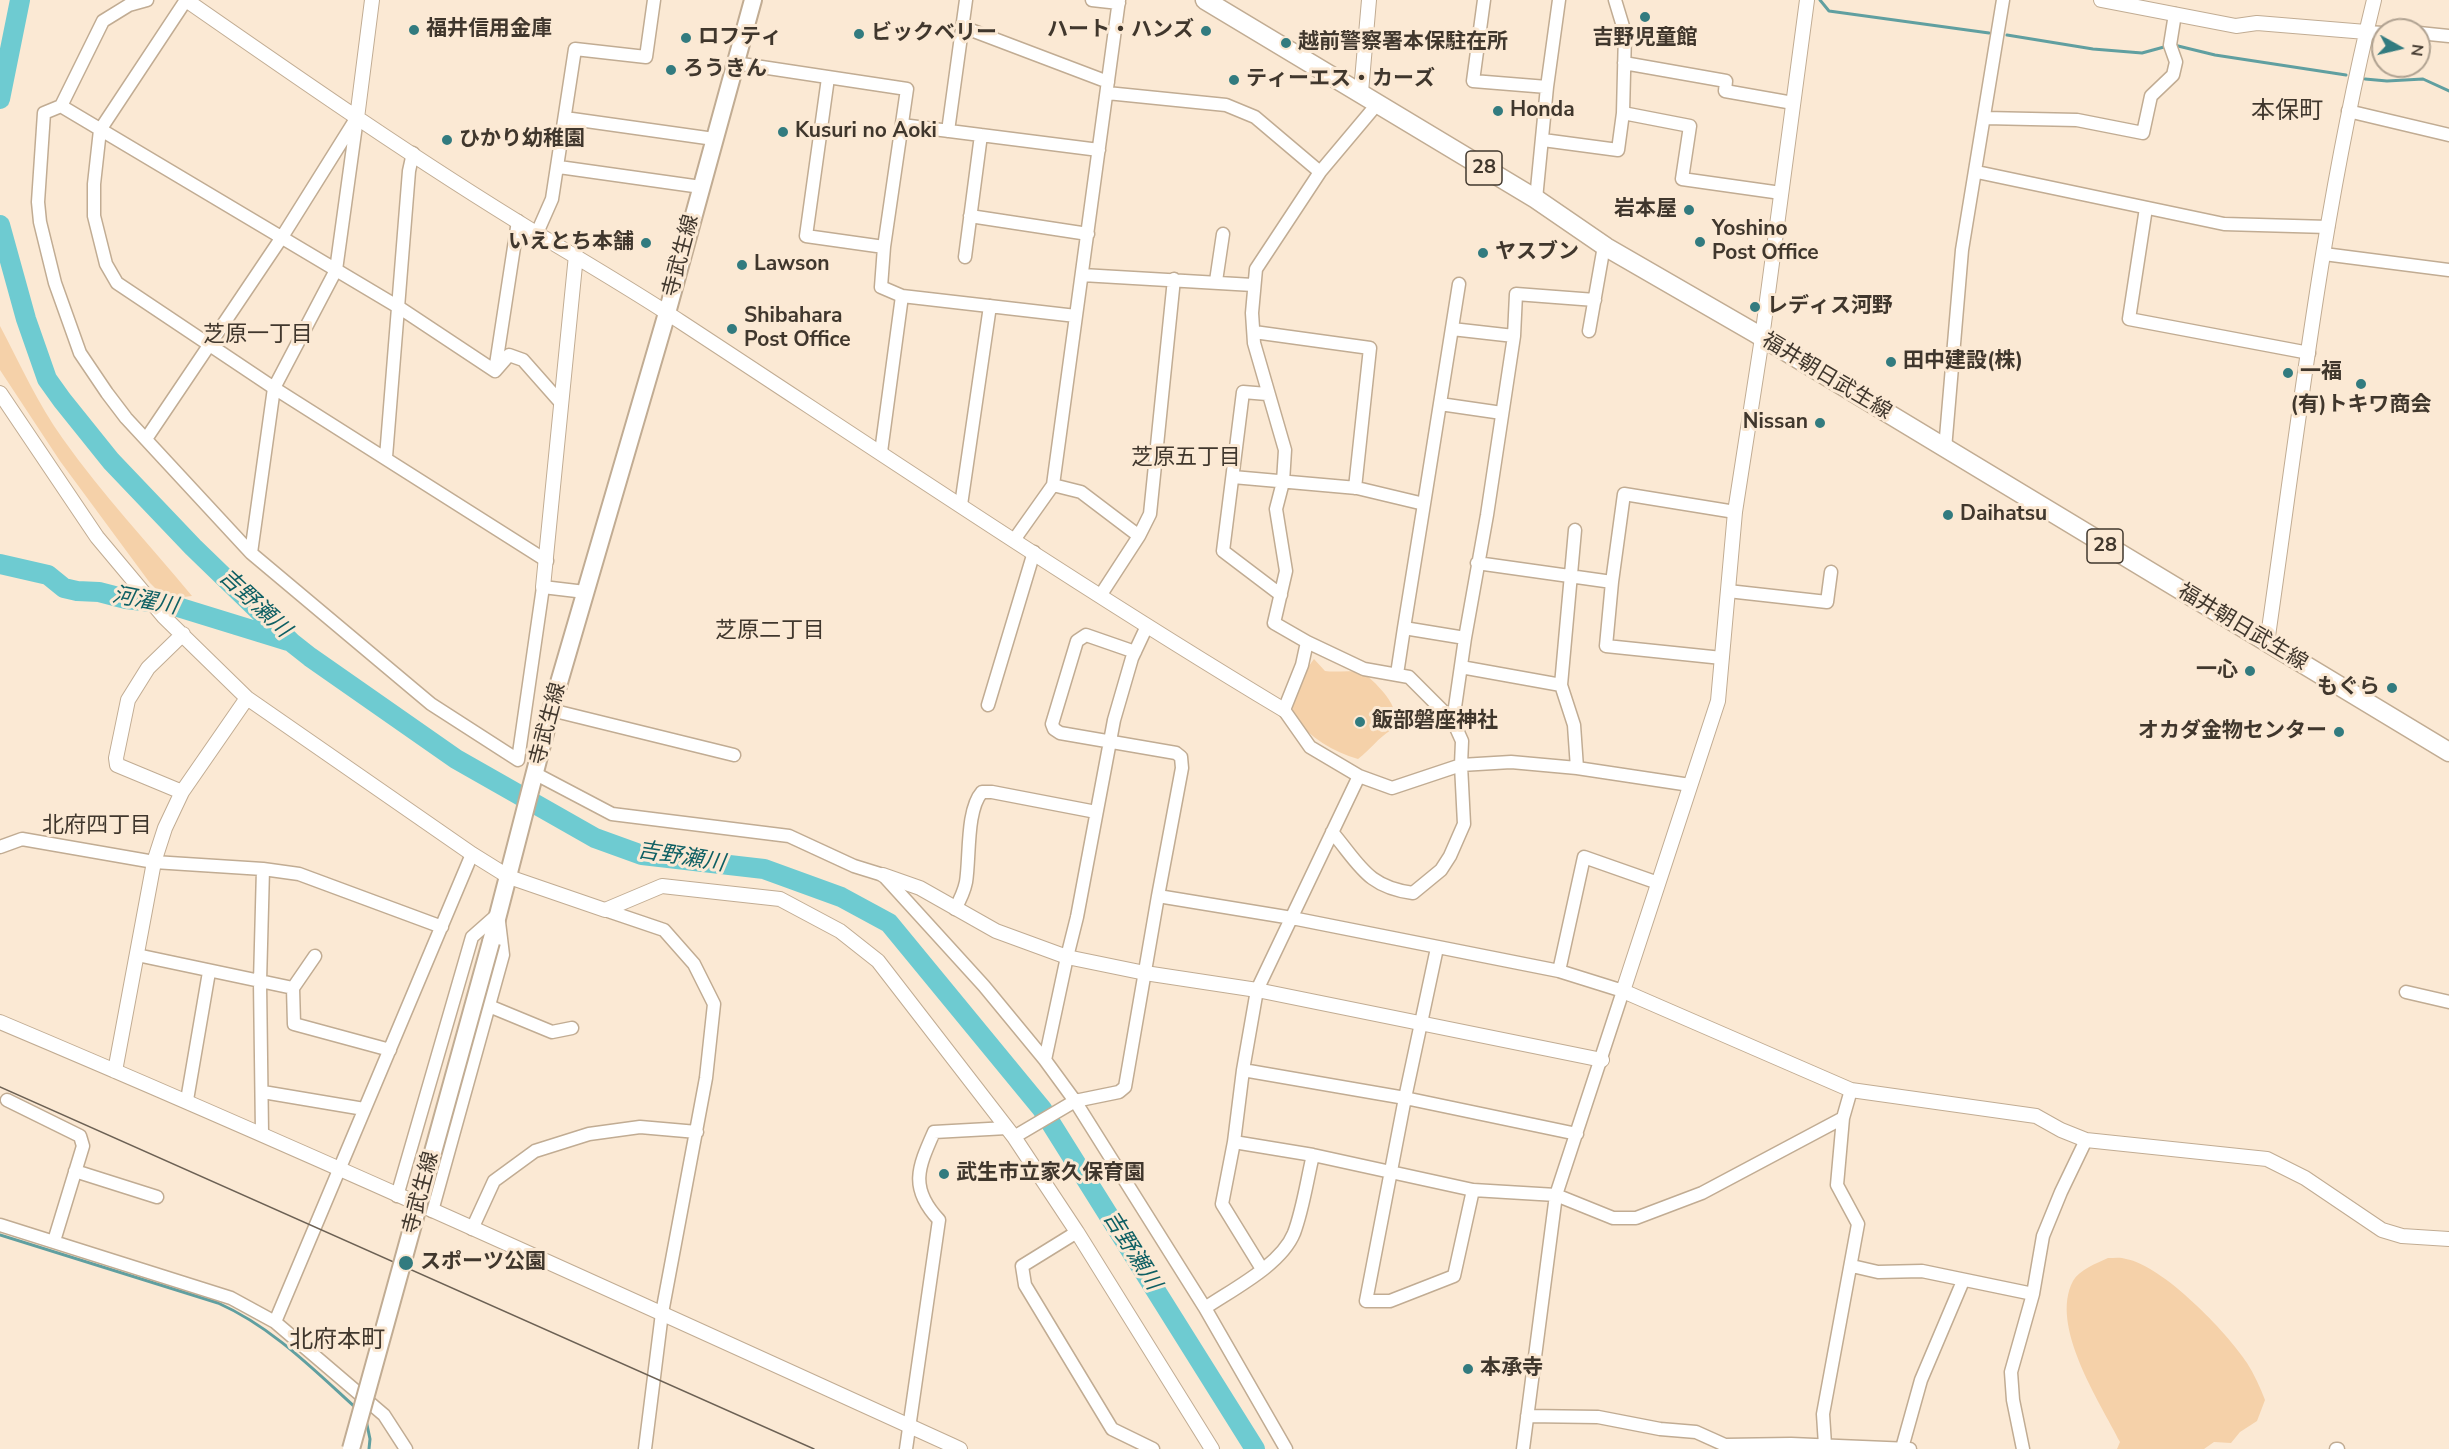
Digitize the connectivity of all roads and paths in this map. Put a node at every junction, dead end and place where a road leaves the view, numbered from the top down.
1 (147, 0) edge
2 (186, 0) edge
3 (372, 0) edge
4 (654, 0) edge
5 (753, 0) edge
6 (966, 0) edge
7 (1092, 0) edge
8 (1205, 0) edge
9 (1369, 0) edge
10 (1484, 0) edge
11 (1559, 0) edge
12 (1615, 0) edge
13 (1807, 0) edge
14 (2003, 0) edge
15 (2101, 0) edge
16 (2374, 0) edge
17 (1119, 2) edge
18 (2159, 5) edge
19 (2175, 14) junction
20 (963, 27) junction
21 (2366, 32) junction
22 (2371, 32) edge
23 (2431, 34) edge
24 (2449, 36) edge
25 (735, 63) junction
26 (1624, 63) junction
27 (828, 78) junction
28 (1547, 87) junction
29 (1107, 88) junction
30 (1361, 92) junction
31 (1793, 103) junction
32 (1378, 104) junction
33 (62, 106) junction
34 (2348, 111) junction
35 (1623, 113) junction
36 (357, 118) junction
37 (565, 118) junction
38 (1985, 118) junction
39 (902, 125) junction
40 (100, 130) junction
41 (948, 131) junction
42 (981, 135) junction
43 (2449, 135) edge
44 (714, 139) junction
45 (1543, 140) junction
46 (1099, 150) junction
47 (413, 153) junction
48 (559, 166) junction
49 (1320, 172) junction
50 (1977, 172) junction
51 (701, 187) junction
52 (1781, 193) junction
53 (1536, 199) junction
54 (2146, 208) junction
55 (970, 216) junction
56 (518, 221) junction
57 (2328, 227) junction
58 (537, 233) junction
59 (1088, 234) junction
60 (1223, 234) dead end
61 (282, 237) junction
62 (1604, 246) junction
63 (884, 247) junction
64 (2324, 254) junction
65 (576, 255) junction
66 (965, 257) dead end
67 (336, 270) junction
68 (2449, 270) edge
69 (1082, 274) junction
70 (1174, 279) junction
71 (1216, 281) junction
72 (1459, 284) dead end
73 (1253, 285) junction
74 (902, 296) junction
75 (1595, 300) junction
76 (990, 306) junction
77 (400, 308) junction
78 (667, 313) junction
79 (1076, 316) junction
80 (1452, 329) junction
81 (1254, 332) junction
82 (1589, 332) dead end
83 (1514, 336) junction
84 (1762, 338) junction
85 (211, 345) junction
86 (2309, 353) junction
87 (495, 371) junction
88 (274, 388) junction
89 (0, 393) edge
90 (1267, 394) junction
91 (561, 403) junction
92 (1440, 404) junction
93 (1502, 413) junction
94 (146, 439) junction
95 (1945, 449) junction
96 (880, 452) junction
97 (386, 458) junction
98 (1233, 477) junction
99 (1283, 482) junction
100 (1053, 485) junction
101 (1355, 488) junction
102 (1424, 504) junction
103 (961, 505) junction
104 (1735, 512) junction
105 (1575, 530) dead end
106 (1139, 536) junction
107 (1014, 540) junction
108 (1034, 552) junction
109 (251, 553) junction
110 (547, 561) junction
111 (1477, 563) junction
112 (1831, 572) dead end
113 (1570, 576) junction
114 (1612, 582) junction
115 (543, 587) junction
116 (1728, 591) junction
117 (585, 592) junction
118 (1281, 595) junction
119 (1101, 596) junction
120 (1148, 626) junction
121 (1404, 628) junction
122 (183, 634) junction
123 (1465, 638) junction
124 (1307, 642) junction
125 (2267, 644) junction
126 (1136, 652) junction
127 (1722, 658) junction
128 (1461, 667) junction
129 (1397, 674) junction
130 (1561, 685) junction
131 (247, 698) junction
132 (988, 705) dead end
133 (551, 710) junction
134 (1284, 710) junction
135 (1453, 721) junction
136 (1110, 742) junction
137 (2449, 752) edge
138 (734, 755) dead end
139 (1461, 765) junction
140 (1577, 768) junction
141 (1359, 776) junction
142 (534, 779) junction
143 (1690, 785) junction
144 (182, 792) junction
145 (1096, 812) junction
146 (1332, 832) junction
147 (0, 847) edge
148 (472, 854) junction
149 (154, 862) junction
150 (263, 868) junction
151 (509, 872) junction
152 (883, 875) junction
153 (1658, 883) junction
154 (1158, 897) junction
155 (955, 909) junction
156 (605, 910) junction
157 (498, 914) junction
158 (1292, 918) junction
159 (441, 927) junction
160 (1437, 948) junction
161 (137, 955) junction
162 (315, 956) dead end
163 (1067, 957) junction
164 (1559, 971) junction
165 (209, 972) junction
166 (1145, 973) junction
167 (260, 982) junction
168 (293, 988) junction
169 (1257, 990) junction
170 (1623, 991) junction
171 (2406, 992) dead end
172 (2449, 1002) edge
173 (489, 1006) junction
174 (0, 1022) edge
175 (1421, 1023) junction
176 (572, 1028) dead end
177 (390, 1050) junction
178 (1045, 1060) junction
179 (1602, 1060) junction
180 (115, 1071) junction
181 (1243, 1071) junction
182 (1851, 1090) junction
183 (263, 1092) junction
184 (1405, 1098) junction
185 (7, 1100) dead end
186 (187, 1100) junction
187 (1075, 1101) junction
188 (364, 1109) junction
189 (1843, 1118) junction
190 (697, 1132) junction
191 (262, 1133) junction
192 (1010, 1133) junction
193 (1577, 1134) junction
194 (2086, 1140) junction
195 (1234, 1142) junction
196 (1313, 1155) junction
197 (338, 1170) junction
198 (75, 1171) junction
199 (1392, 1173) junction
200 (1473, 1190) junction
201 (1556, 1195) junction
202 (398, 1196) junction
203 (157, 1197) dead end
204 (432, 1212) junction
205 (0, 1224) edge
206 (472, 1229) junction
207 (1077, 1232) junction
208 (2449, 1239) edge
209 (54, 1241) junction
210 (1852, 1266) junction
211 (1262, 1269) junction
212 (1963, 1281) junction
213 (2033, 1294) junction
214 (1205, 1308) junction
215 (663, 1313) junction
216 (274, 1322) junction
217 (1527, 1416) junction
218 (909, 1426) junction
219 (1826, 1445) junction
220 (1149, 1448) edge
221 (1902, 1448) edge
222 (351, 1449) edge
223 (406, 1449) edge
224 (645, 1449) edge
225 (906, 1449) edge
226 (960, 1449) edge
227 (1212, 1449) edge
228 (1286, 1449) edge
229 (1523, 1449) edge
230 (1910, 1449) edge
231 (2023, 1449) edge

1 - 33 street
2 - 36 street
2 - 40 street
3 - 36 street
4 - 37 street
5 - 25 main road, 寺武生線
6 - 20 street
7 - 17 street
8 - 30 main road, 福井朝日武生線 / 28
9 - 30 street
10 - 28 street
11 - 28 street
12 - 26 street
13 - 31 street
14 - 38 street
15 - 18 street
16 - 21 street
17 - 29 street
18 - 19 street
19 - 21 street
19 - 38 street
20 - 29 street
20 - 41 street
21 - 22 street
21 - 34 street
23 - 24 street
25 - 27 street
25 - 44 main road, 寺武生線
26 - 31 street
26 - 35 street
27 - 39 street
27 - 63 street
28 - 45 street
29 - 46 street
29 - 49 street
30 - 32 main road, 福井朝日武生線 / 28
31 - 52 street
32 - 49 street
32 - 53 main road, 福井朝日武生線 / 28
33 - 40 street
33 - 94 street
34 - 43 street
34 - 57 street
35 - 45 street
35 - 52 street
36 - 47 street
36 - 61 street
36 - 67 street
37 - 44 street
37 - 48 street
38 - 50 street
39 - 41 street
39 - 63 street
40 - 61 street
40 - 85 street
41 - 42 street
42 - 46 street
42 - 55 street
44 - 51 main road, 寺武生線
45 - 53 street
46 - 59 street
47 - 56 street
47 - 77 street
48 - 51 street
48 - 58 street
49 - 73 street
50 - 54 street
50 - 95 street
51 - 78 main road, 寺武生線
52 - 84 street
53 - 62 main road, 福井朝日武生線 / 28
54 - 57 street
54 - 86 street
55 - 59 street
55 - 66 street
56 - 58 street
56 - 87 street
57 - 64 street
58 - 65 street
59 - 69 street
60 - 71 street
61 - 67 street
61 - 85 street
62 - 75 street
62 - 84 main road, 福井朝日武生線 / 28
63 - 74 street
64 - 68 street
64 - 86 street
65 - 78 street
65 - 91 street
67 - 77 street
67 - 88 street
69 - 70 street
69 - 79 street
70 - 71 street
70 - 106 street
71 - 73 street
72 - 80 street
73 - 81 street
74 - 76 street
74 - 96 street
75 - 82 street
75 - 83 street
76 - 79 street
76 - 103 street
77 - 87 street
77 - 97 street
78 - 96 street
78 - 117 main road, 寺武生線
79 - 100 street
80 - 83 street
80 - 92 street
81 - 90 street
81 - 101 street
83 - 93 street
84 - 95 main road, 福井朝日武生線 / 28
84 - 104 street
85 - 88 street
85 - 94 street
86 - 125 street
87 - 91 street
88 - 97 street
88 - 109 street
89 - 122 street
90 - 98 street
90 - 99 street
91 - 110 street
92 - 93 street
92 - 102 street
93 - 111 street
94 - 109 street
95 - 125 main road, 福井朝日武生線 / 28
96 - 103 street
97 - 110 street
98 - 99 street
98 - 118 street
99 - 101 street
99 - 118 street
100 - 106 street
100 - 107 street
101 - 102 street
102 - 121 street
103 - 107 street
104 - 114 street
104 - 116 street
105 - 113 street
106 - 119 street
107 - 108 street
108 - 119 street
108 - 132 street
109 - 115 street
110 - 115 street
111 - 113 street
111 - 123 street
112 - 116 street
113 - 114 street
113 - 130 street
114 - 127 street
115 - 117 street
116 - 127 street
117 - 133 main road, 寺武生線
118 - 124 street
119 - 120 street
120 - 126 street
120 - 134 street
121 - 123 street
121 - 129 street
122 - 131 street
122 - 144 street
123 - 128 street
124 - 129 street
124 - 134 street
125 - 137 main road, 福井朝日武生線 / 28
126 - 136 street
126 - 136 street
127 - 143 street
128 - 130 street
128 - 135 street
129 - 135 street
130 - 140 street
131 - 144 street
131 - 148 street
133 - 138 street
133 - 142 main road, 寺武生線
134 - 141 street
135 - 139 street
136 - 145 street
136 - 154 street
139 - 140 street
139 - 141 street
139 - 146 street
140 - 143 street
141 - 146 street
142 - 151 main road, 寺武生線
142 - 152 street
143 - 153 street
144 - 149 street
145 - 155 street
145 - 163 street
146 - 158 street
147 - 149 street
148 - 151 street
148 - 159 street
149 - 150 street
149 - 161 street
150 - 159 street
150 - 167 street
151 - 156 street
151 - 157 main road, 寺武生線
152 - 155 street
152 - 178 street
153 - 164 street
153 - 170 street
154 - 158 street
154 - 166 street
155 - 163 street
156 - 190 street
156 - 192 street
157 - 173 street
157 - 202 street
157 - 222 main road, 寺武生線, bridge
158 - 160 street
158 - 169 street
159 - 177 street
160 - 164 street
160 - 175 street
161 - 165 street
161 - 180 street
162 - 168 street
163 - 166 street
163 - 178 street
164 - 170 street
165 - 167 street
165 - 186 street
166 - 169 street
166 - 187 street
167 - 168 street
167 - 183 street
168 - 177 street
169 - 175 street
169 - 181 street
170 - 179 street
170 - 182 street
171 - 172 street
173 - 176 street
173 - 204 street
174 - 180 street
175 - 179 street
175 - 184 street
177 - 188 street
178 - 187 street
179 - 193 street
180 - 186 street
181 - 184 street
181 - 195 street
182 - 189 street
182 - 194 street
183 - 188 street
183 - 191 street
184 - 193 street
184 - 199 street
185 - 198 street
186 - 191 street
187 - 192 street
187 - 214 street
188 - 197 street
189 - 201 street
189 - 210 street
190 - 206 street
190 - 215 street
191 - 197 street
192 - 207 street
192 - 218 street
193 - 201 street
194 - 208 street
194 - 213 street
195 - 196 street
195 - 211 street
196 - 199 street
196 - 211 street
197 - 202 street
197 - 216 street
198 - 203 street
198 - 209 street
199 - 200 street
199 - 200 street
200 - 201 street
201 - 217 street
202 - 204 street
204 - 206 street
205 - 209 street
206 - 215 street
207 - 220 street
207 - 227 street
209 - 216 street
210 - 212 street
210 - 219 street
211 - 214 street
212 - 213 street
212 - 221 street
213 - 231 street
214 - 228 street
215 - 218 street
215 - 224 street
216 - 223 street
217 - 219 street
217 - 229 street
218 - 225 street
218 - 226 street
219 - 221 street
221 - 230 street

